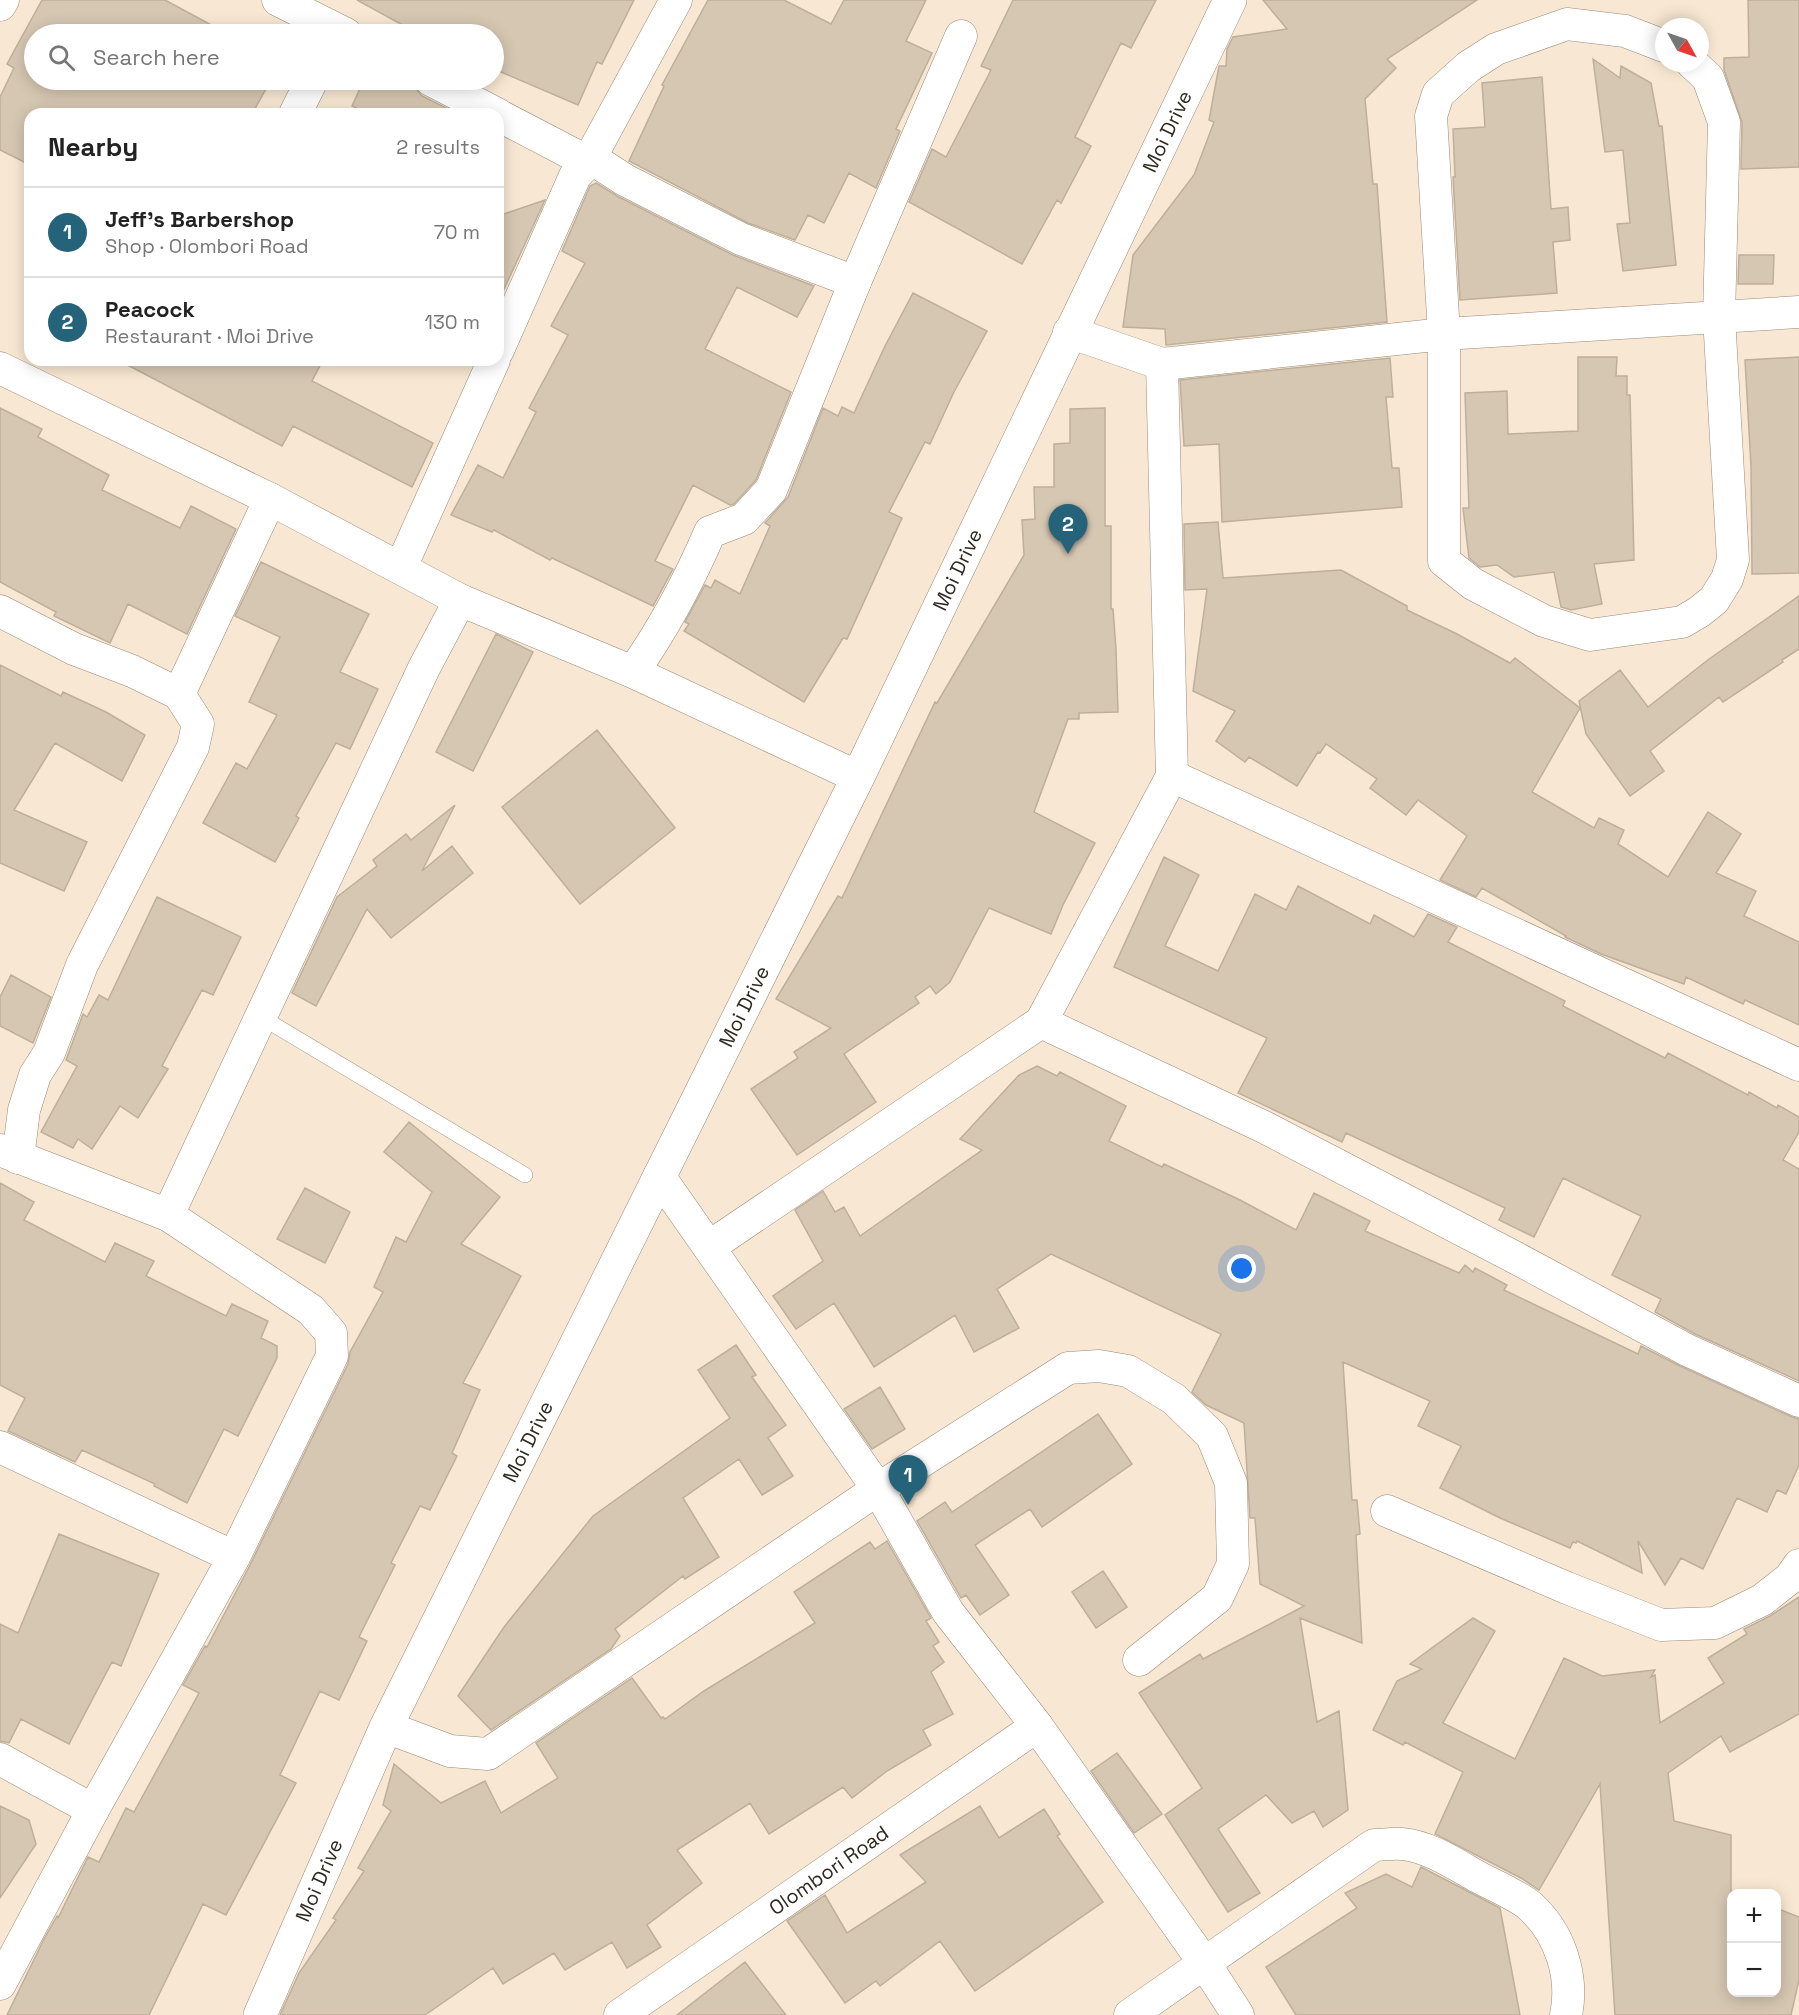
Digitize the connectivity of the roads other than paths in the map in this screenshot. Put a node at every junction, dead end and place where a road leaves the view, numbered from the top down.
1 (3, 0) edge
2 (278, 0) edge
3 (676, 0) edge
4 (1230, 0) edge
5 (0, 5) edge
6 (333, 24) edge
7 (961, 36) dead end
8 (1655, 43) edge
9 (1702, 72) edge
10 (307, 90) edge
11 (450, 90) edge
12 (298, 108) edge
13 (485, 108) edge
14 (504, 118) edge
15 (588, 162) junction
16 (855, 282) junction
17 (1799, 312) edge
18 (1719, 317) junction
19 (1070, 332) junction
20 (1444, 334) junction
21 (504, 336) edge
22 (1162, 364) junction
23 (491, 366) edge
24 (0, 368) edge
25 (270, 499) junction
26 (401, 567) junction
27 (460, 600) junction
28 (0, 611) edge
29 (633, 672) junction
30 (180, 694) junction
31 (1172, 776) junction
32 (858, 777) junction
33 (261, 1017) junction
34 (1041, 1022) junction
35 (1799, 1065) edge
36 (9, 1154) edge
37 (525, 1175) dead end
38 (659, 1176) junction
39 (168, 1215) junction
40 (709, 1247) junction
41 (1799, 1401) edge
42 (0, 1448) edge
43 (878, 1490) junction
44 (1387, 1511) dead end
45 (234, 1557) junction
46 (1799, 1564) edge
47 (1139, 1660) dead end
48 (1037, 1726) junction
49 (386, 1727) junction
50 (0, 1759) edge
51 (93, 1810) junction
52 (1205, 1964) junction
53 (0, 1984) edge
54 (260, 2015) edge
55 (620, 2015) edge
56 (1130, 2015) edge
57 (1238, 2015) edge
58 (1566, 2015) edge

1 - 5 street
2 - 6 street
3 - 15 street
4 - 19 street, Moi Drive
7 - 16 street
8 - 20 street
9 - 18 street
10 - 12 street
11 - 13 street
14 - 15 street
15 - 16 street
15 - 21 street
16 - 29 street
17 - 18 street
18 - 20 street
18 - 20 street
19 - 22 street
19 - 32 street, Moi Drive
20 - 22 street
22 - 31 street
23 - 26 street
24 - 25 street
25 - 26 street
25 - 30 street
26 - 27 street
27 - 29 street
27 - 33 street
28 - 30 street
29 - 32 street
30 - 36 street
31 - 34 street
31 - 35 street
32 - 38 street, Moi Drive
33 - 37 lane
33 - 39 street
34 - 40 street
34 - 41 street
36 - 39 street
38 - 40 street
38 - 49 street, Moi Drive
39 - 45 street
40 - 43 street
42 - 45 street
43 - 47 street
43 - 48 street
43 - 49 street
44 - 46 street
45 - 51 street
48 - 52 street
48 - 55 street, Olombori Road
49 - 54 street, Moi Drive
50 - 51 street
51 - 53 street
52 - 56 street
52 - 57 street
52 - 58 street

